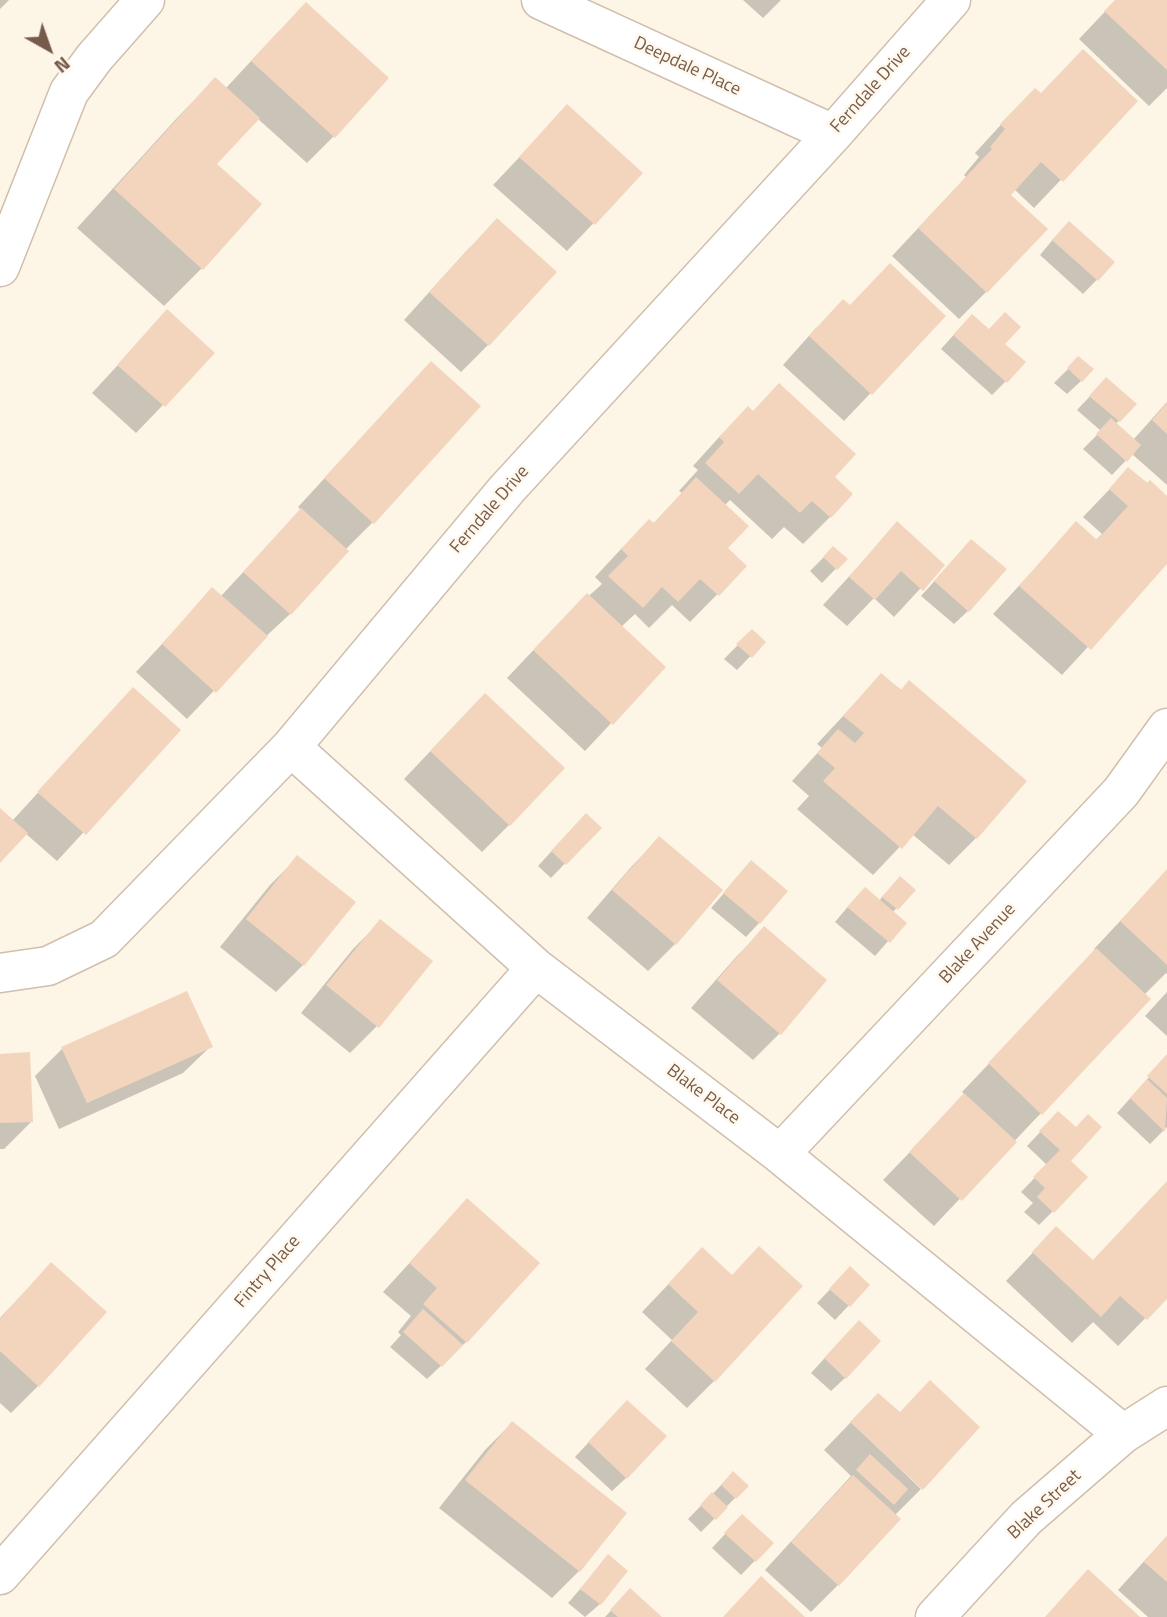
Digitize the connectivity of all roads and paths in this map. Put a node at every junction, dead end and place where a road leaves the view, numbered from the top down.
1 (145, 0) edge
2 (541, 0) edge
3 (951, 0) edge
4 (833, 134) junction
5 (0, 267) edge
6 (1167, 728) edge
7 (291, 747) junction
8 (536, 968) junction
9 (0, 973) edge
10 (780, 1154) junction
11 (1167, 1406) edge
12 (1123, 1434) junction
13 (0, 1575) edge
14 (934, 1617) edge

1 - 5 street
2 - 4 street, Deepdale Place
3 - 4 street, Ferndale Drive
4 - 7 street, Ferndale Drive
6 - 10 street, Blake Avenue
7 - 8 street, Blake Place
7 - 9 street, Ferndale Drive
8 - 10 street, Blake Place
8 - 13 street, Fintry Place
10 - 12 street, Blake Place
11 - 12 street, Blake Street
12 - 14 street, Blake Street

